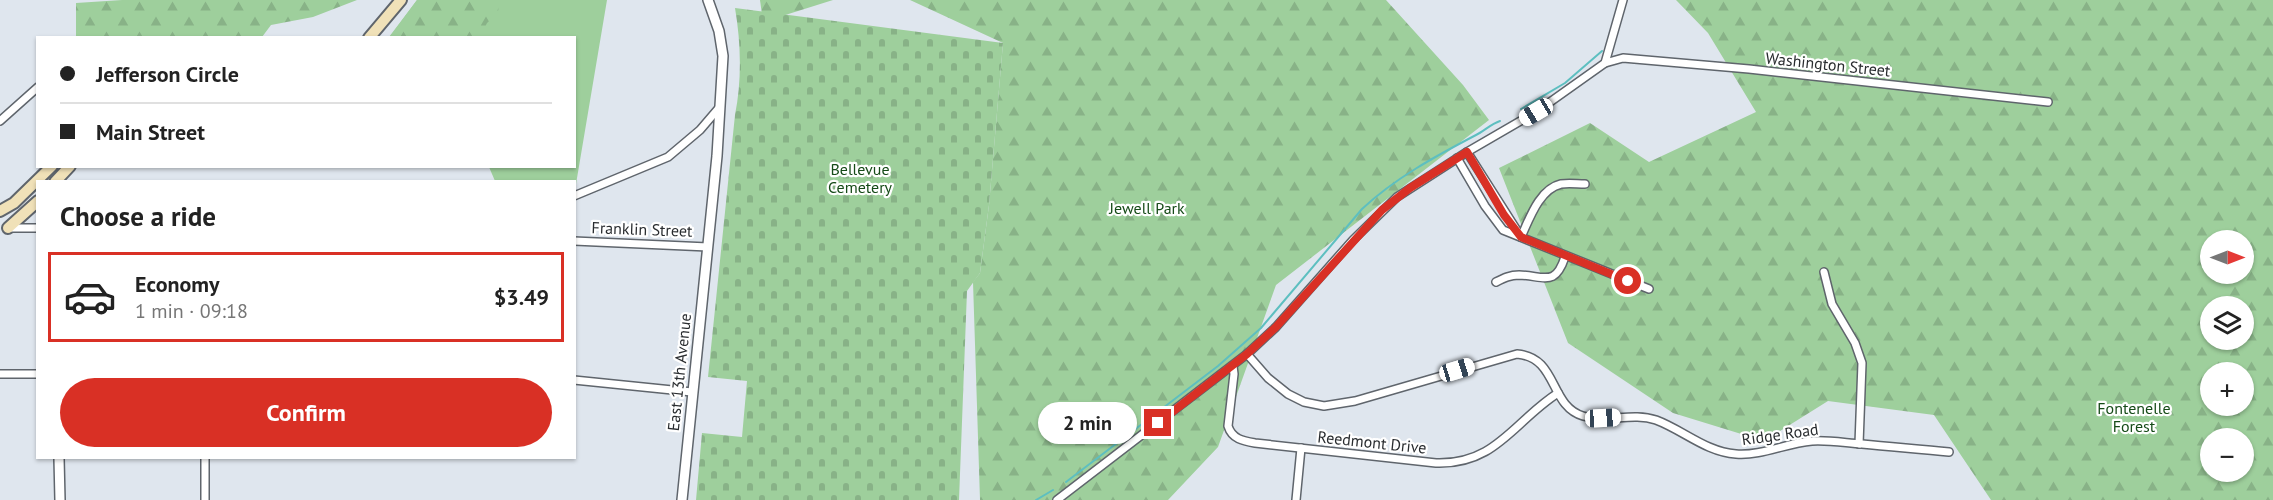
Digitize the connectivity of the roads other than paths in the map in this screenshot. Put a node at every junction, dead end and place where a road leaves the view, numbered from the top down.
1 (401, 0) edge
2 (708, 0) edge
3 (1623, 0) edge
4 (371, 36) edge
5 (1605, 63) junction
6 (36, 89) edge
7 (2048, 102) dead end
8 (718, 109) junction
9 (0, 121) edge
10 (1467, 152) junction
11 (1457, 158) junction
12 (50, 168) edge
13 (38, 180) edge
14 (36, 182) edge
15 (1585, 184) dead end
16 (576, 195) edge
17 (14, 203) junction
18 (36, 203) edge
19 (0, 211) edge
20 (4, 228) edge
21 (36, 228) edge
22 (1521, 237) junction
23 (576, 241) edge
24 (708, 247) junction
25 (1565, 257) junction
26 (1824, 272) dead end
27 (1496, 282) dead end
28 (1649, 289) dead end
29 (1247, 354) junction
30 (1233, 366) junction
31 (0, 374) edge
32 (36, 374) edge
33 (576, 380) edge
34 (692, 392) junction
35 (1558, 393) junction
36 (1859, 444) junction
37 (1301, 448) junction
38 (1949, 452) dead end
39 (59, 459) edge
40 (205, 459) edge
41 (60, 500) edge
42 (205, 500) edge
43 (682, 500) edge
44 (1057, 500) edge
45 (1296, 500) edge

1 - 4 main road
2 - 8 street, East 13th Avenue
3 - 5 street
5 - 7 street, Washington Street
5 - 10 street
6 - 9 street
8 - 16 street
8 - 24 street, East 13th Avenue
10 - 11 street
10 - 22 street
11 - 22 street
11 - 29 street
12 - 13 main road
14 - 17 main road
15 - 22 street
17 - 19 main road
17 - 20 main road
18 - 20 main road
20 - 21 street
22 - 25 street
23 - 24 street, Franklin Street
24 - 34 street, East 13th Avenue
25 - 27 street
25 - 28 street
26 - 36 street
29 - 30 street
29 - 35 street, Ridge Road
30 - 37 street, Reedmont Drive
30 - 44 street
31 - 32 street
33 - 34 street
34 - 43 street, East 13th Avenue
35 - 36 street, Ridge Road
35 - 37 street, Reedmont Drive
36 - 38 street, Ridge Road
37 - 45 street
39 - 41 street
40 - 42 street

